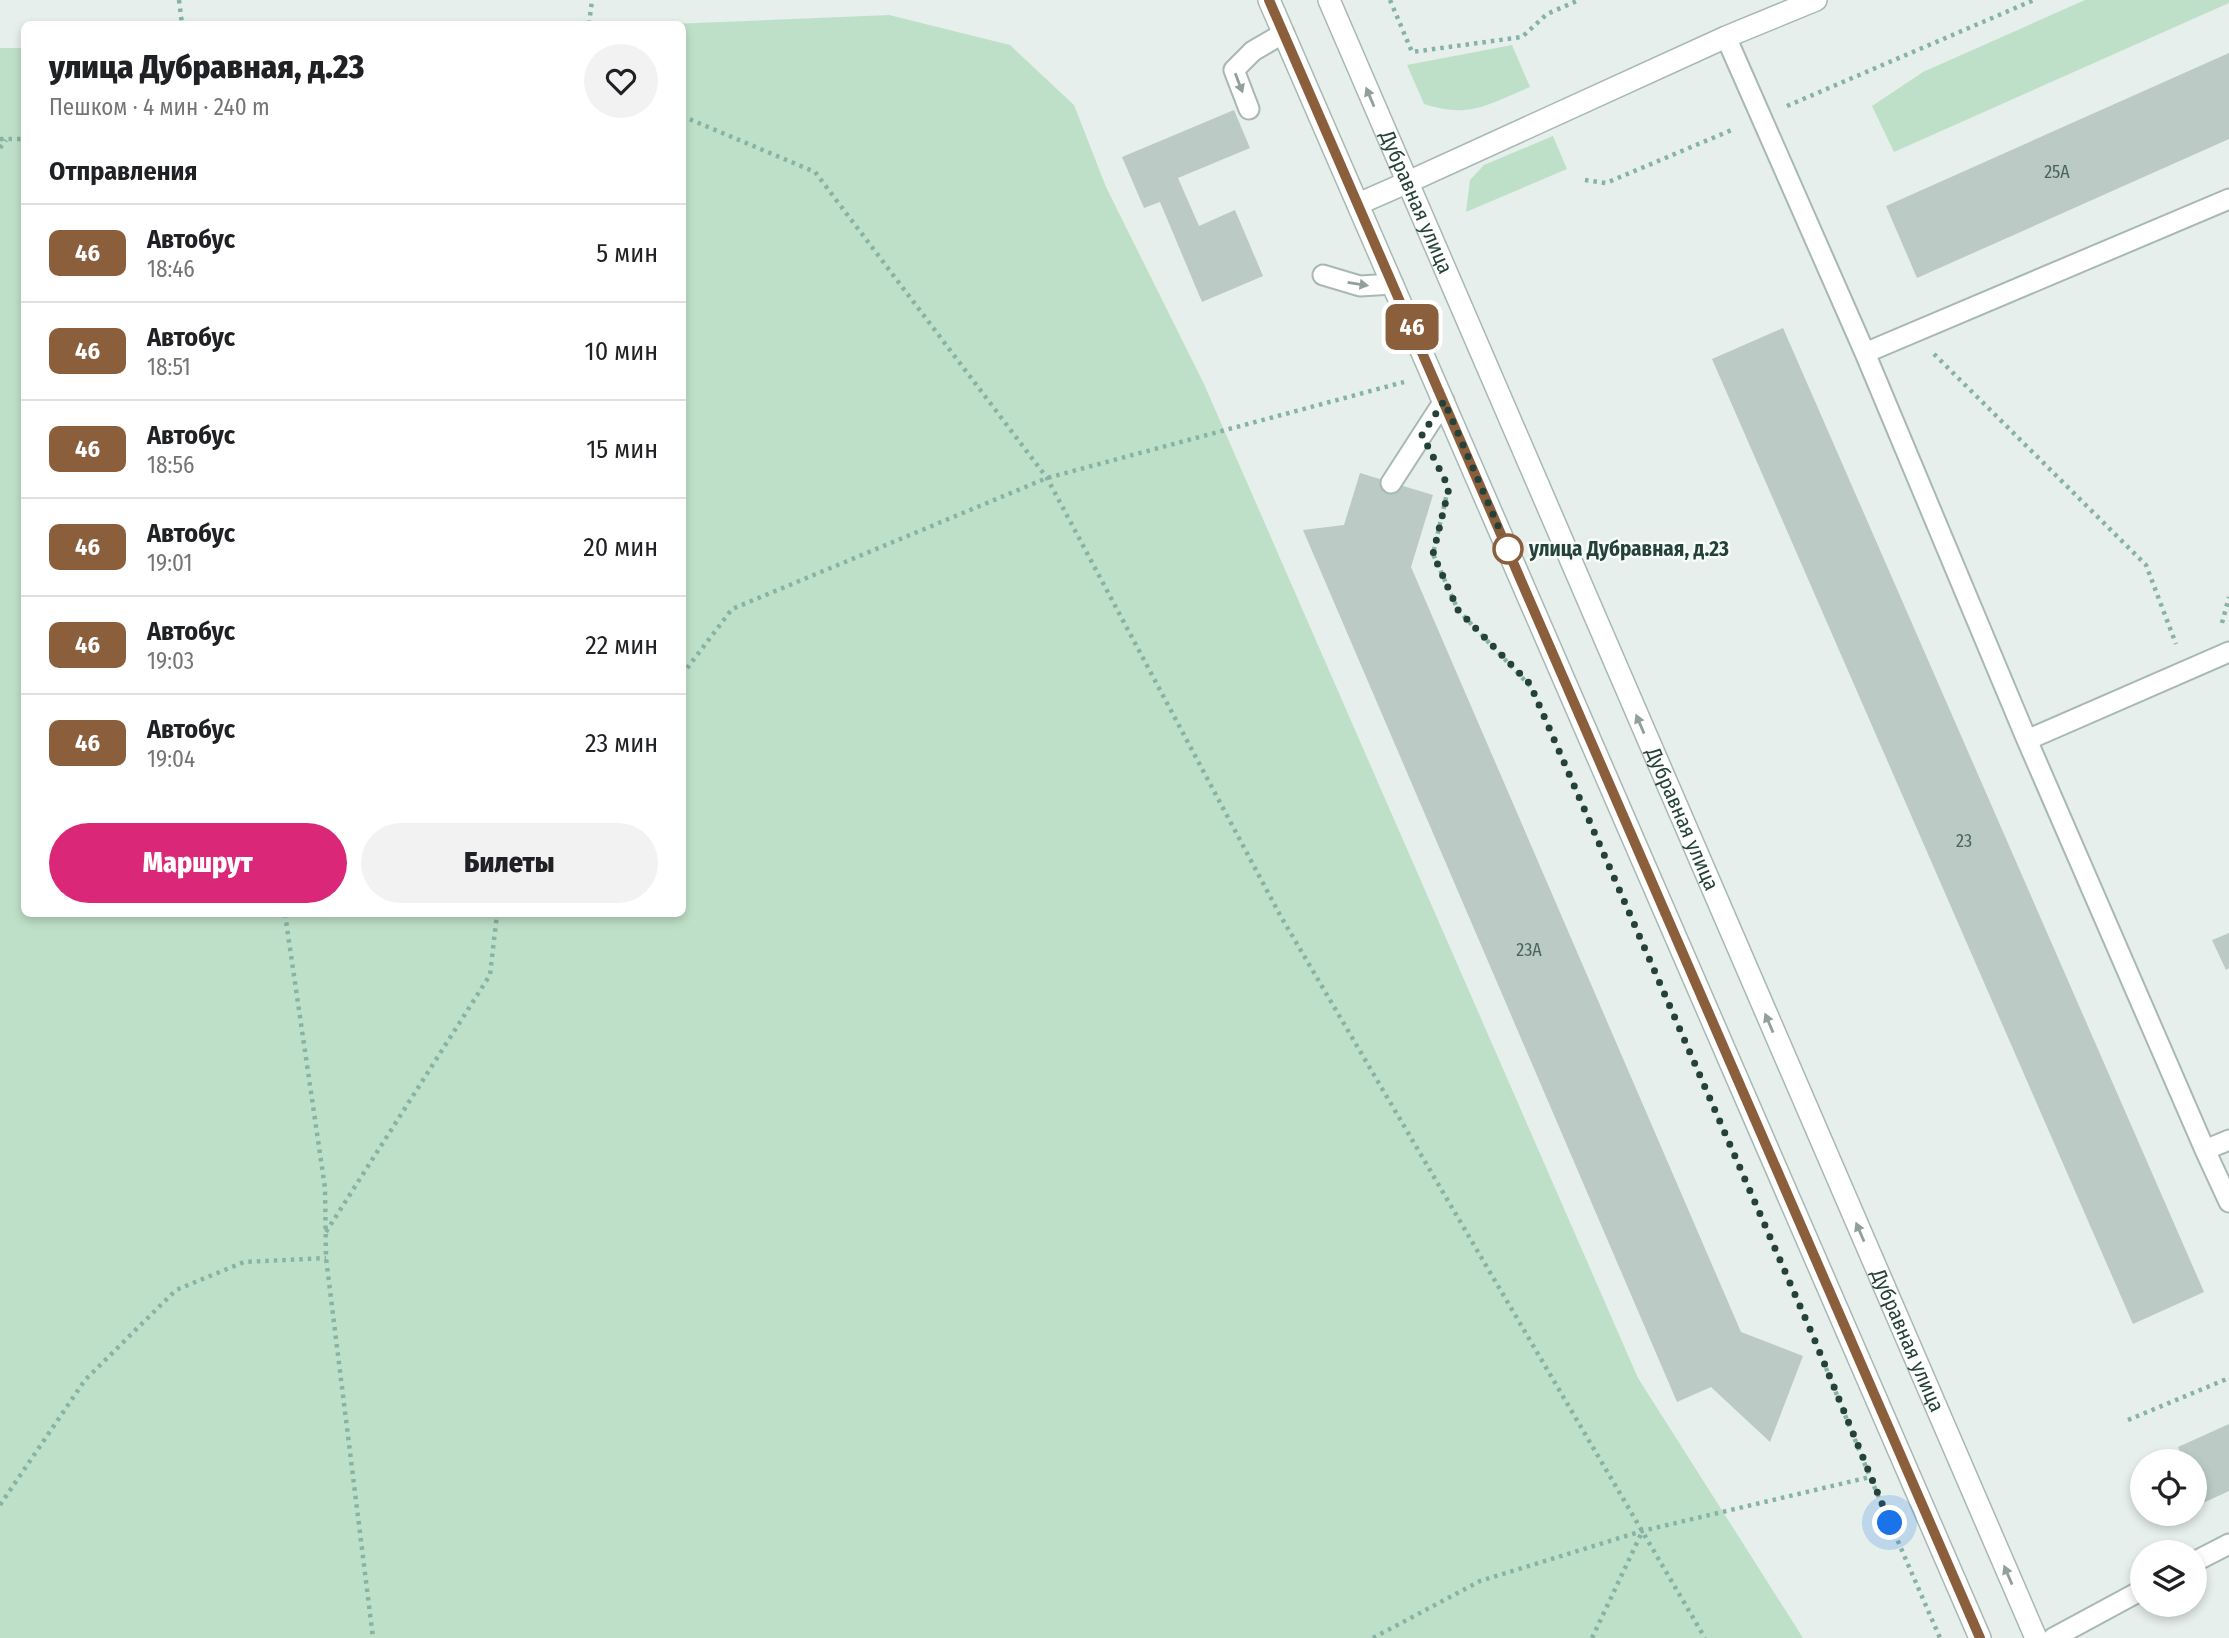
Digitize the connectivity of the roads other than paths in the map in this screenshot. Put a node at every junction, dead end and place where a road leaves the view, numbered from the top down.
1 (1269, 0) edge
2 (1329, 0) edge
3 (1816, 0) edge
4 (1284, 33) junction
5 (1726, 37) junction
6 (1249, 109) dead end
7 (1406, 183) junction
8 (2229, 199) edge
9 (1359, 204) junction
10 (1323, 275) dead end
11 (1393, 284) junction
12 (1865, 353) junction
13 (1444, 401) junction
14 (1391, 483) dead end
15 (2229, 652) edge
16 (2027, 740) junction
17 (2229, 1140) edge
18 (2206, 1150) junction
19 (2229, 1202) edge
20 (2229, 1544) edge
21 (2207, 1555) edge
22 (2130, 1596) edge
23 (1980, 1638) edge
24 (2036, 1638) edge
25 (2053, 1638) edge

1 - 4 street
7 -> 2 street, Дубравная улица
3 - 5 street
4 -> 6 lane
4 - 9 street
5 - 7 street
5 - 12 lane
7 - 9 street
24 -> 7 street, Дубравная улица
8 - 12 lane
9 - 11 street
10 -> 11 lane
11 - 13 street
12 - 16 lane
13 - 14 lane
13 - 23 street
15 - 16 lane
16 - 18 lane
17 - 18 lane
18 - 19 lane
20 - 21 lane
22 - 25 lane

